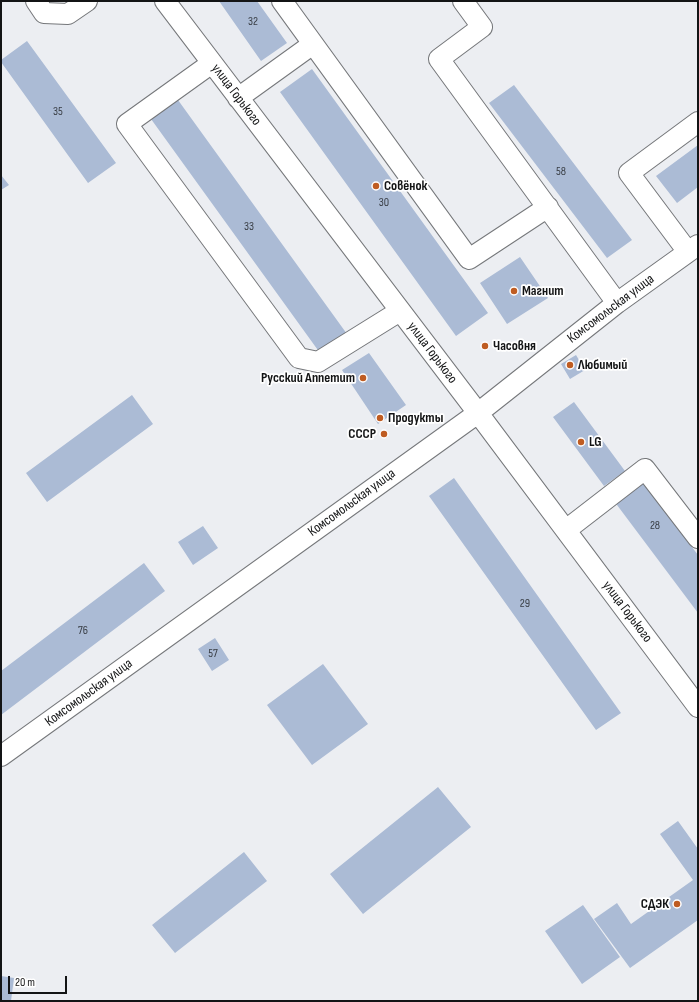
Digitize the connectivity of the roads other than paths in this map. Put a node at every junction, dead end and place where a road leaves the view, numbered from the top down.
1 (36, 1) edge
2 (87, 1) edge
3 (165, 1) edge
4 (282, 1) edge
5 (463, 1) edge
6 (313, 44) junction
7 (212, 64) junction
8 (238, 98) junction
9 (698, 122) edge
10 (548, 207) junction
11 (693, 248) edge
12 (618, 303) junction
13 (400, 311) junction
14 (478, 413) junction
15 (566, 530) junction
16 (698, 538) edge
17 (695, 698) edge
18 (1, 756) edge

1 - 2 street
3 - 7 street, улица Горького
4 - 6 street
5 - 10 street
6 - 8 street
6 - 10 street
7 - 8 street, улица Горького
7 - 13 street
8 - 13 street, улица Горького
9 - 11 street
10 - 12 street
11 - 12 street, Комсомольская улица
12 - 14 street, Комсомольская улица
13 - 14 street, улица Горького
14 - 15 street, улица Горького
14 - 18 street, Комсомольская улица
15 - 16 street
15 - 17 street, улица Горького

